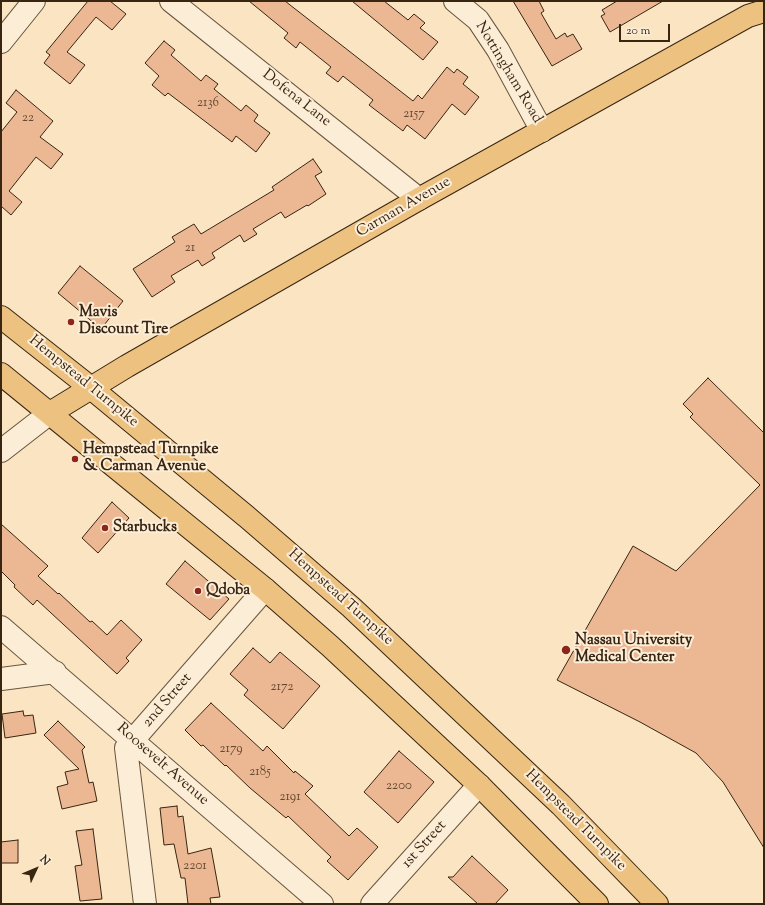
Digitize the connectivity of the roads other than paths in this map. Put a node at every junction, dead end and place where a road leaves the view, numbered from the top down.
1 (34, 1) edge
2 (171, 1) edge
3 (455, 1) edge
4 (764, 11) edge
5 (1, 42) edge
6 (542, 131) junction
7 (419, 198) junction
8 (1, 317) edge
9 (1, 374) edge
10 (91, 388) junction
11 (50, 413) junction
12 (1, 451) edge
13 (265, 589) junction
14 (1, 627) edge
15 (55, 672) junction
16 (1, 679) edge
17 (134, 740) junction
18 (479, 785) junction
19 (145, 904) edge
20 (322, 904) edge
21 (372, 904) edge
22 (597, 904) edge
23 (657, 904) edge

1 - 5 street
2 - 7 street, Dofena Lane
3 - 6 street, Nottingham Road
4 - 6 main road, Carman Avenue
6 - 7 main road, Carman Avenue
7 - 10 main road, Carman Avenue
8 - 10 main road, Hempstead Turnpike
9 - 11 main road
10 - 11 main road, Carman Avenue
10 - 23 main road, Hempstead Turnpike
11 - 12 street
11 - 13 main road
13 - 17 street, 2nd Street
13 - 18 main road
14 - 15 street, Roosevelt Avenue
15 - 16 street
15 - 17 street, Roosevelt Avenue
17 - 19 street, 2nd Street
17 - 20 street, Roosevelt Avenue
18 - 21 street, 1st Street
18 - 22 main road

